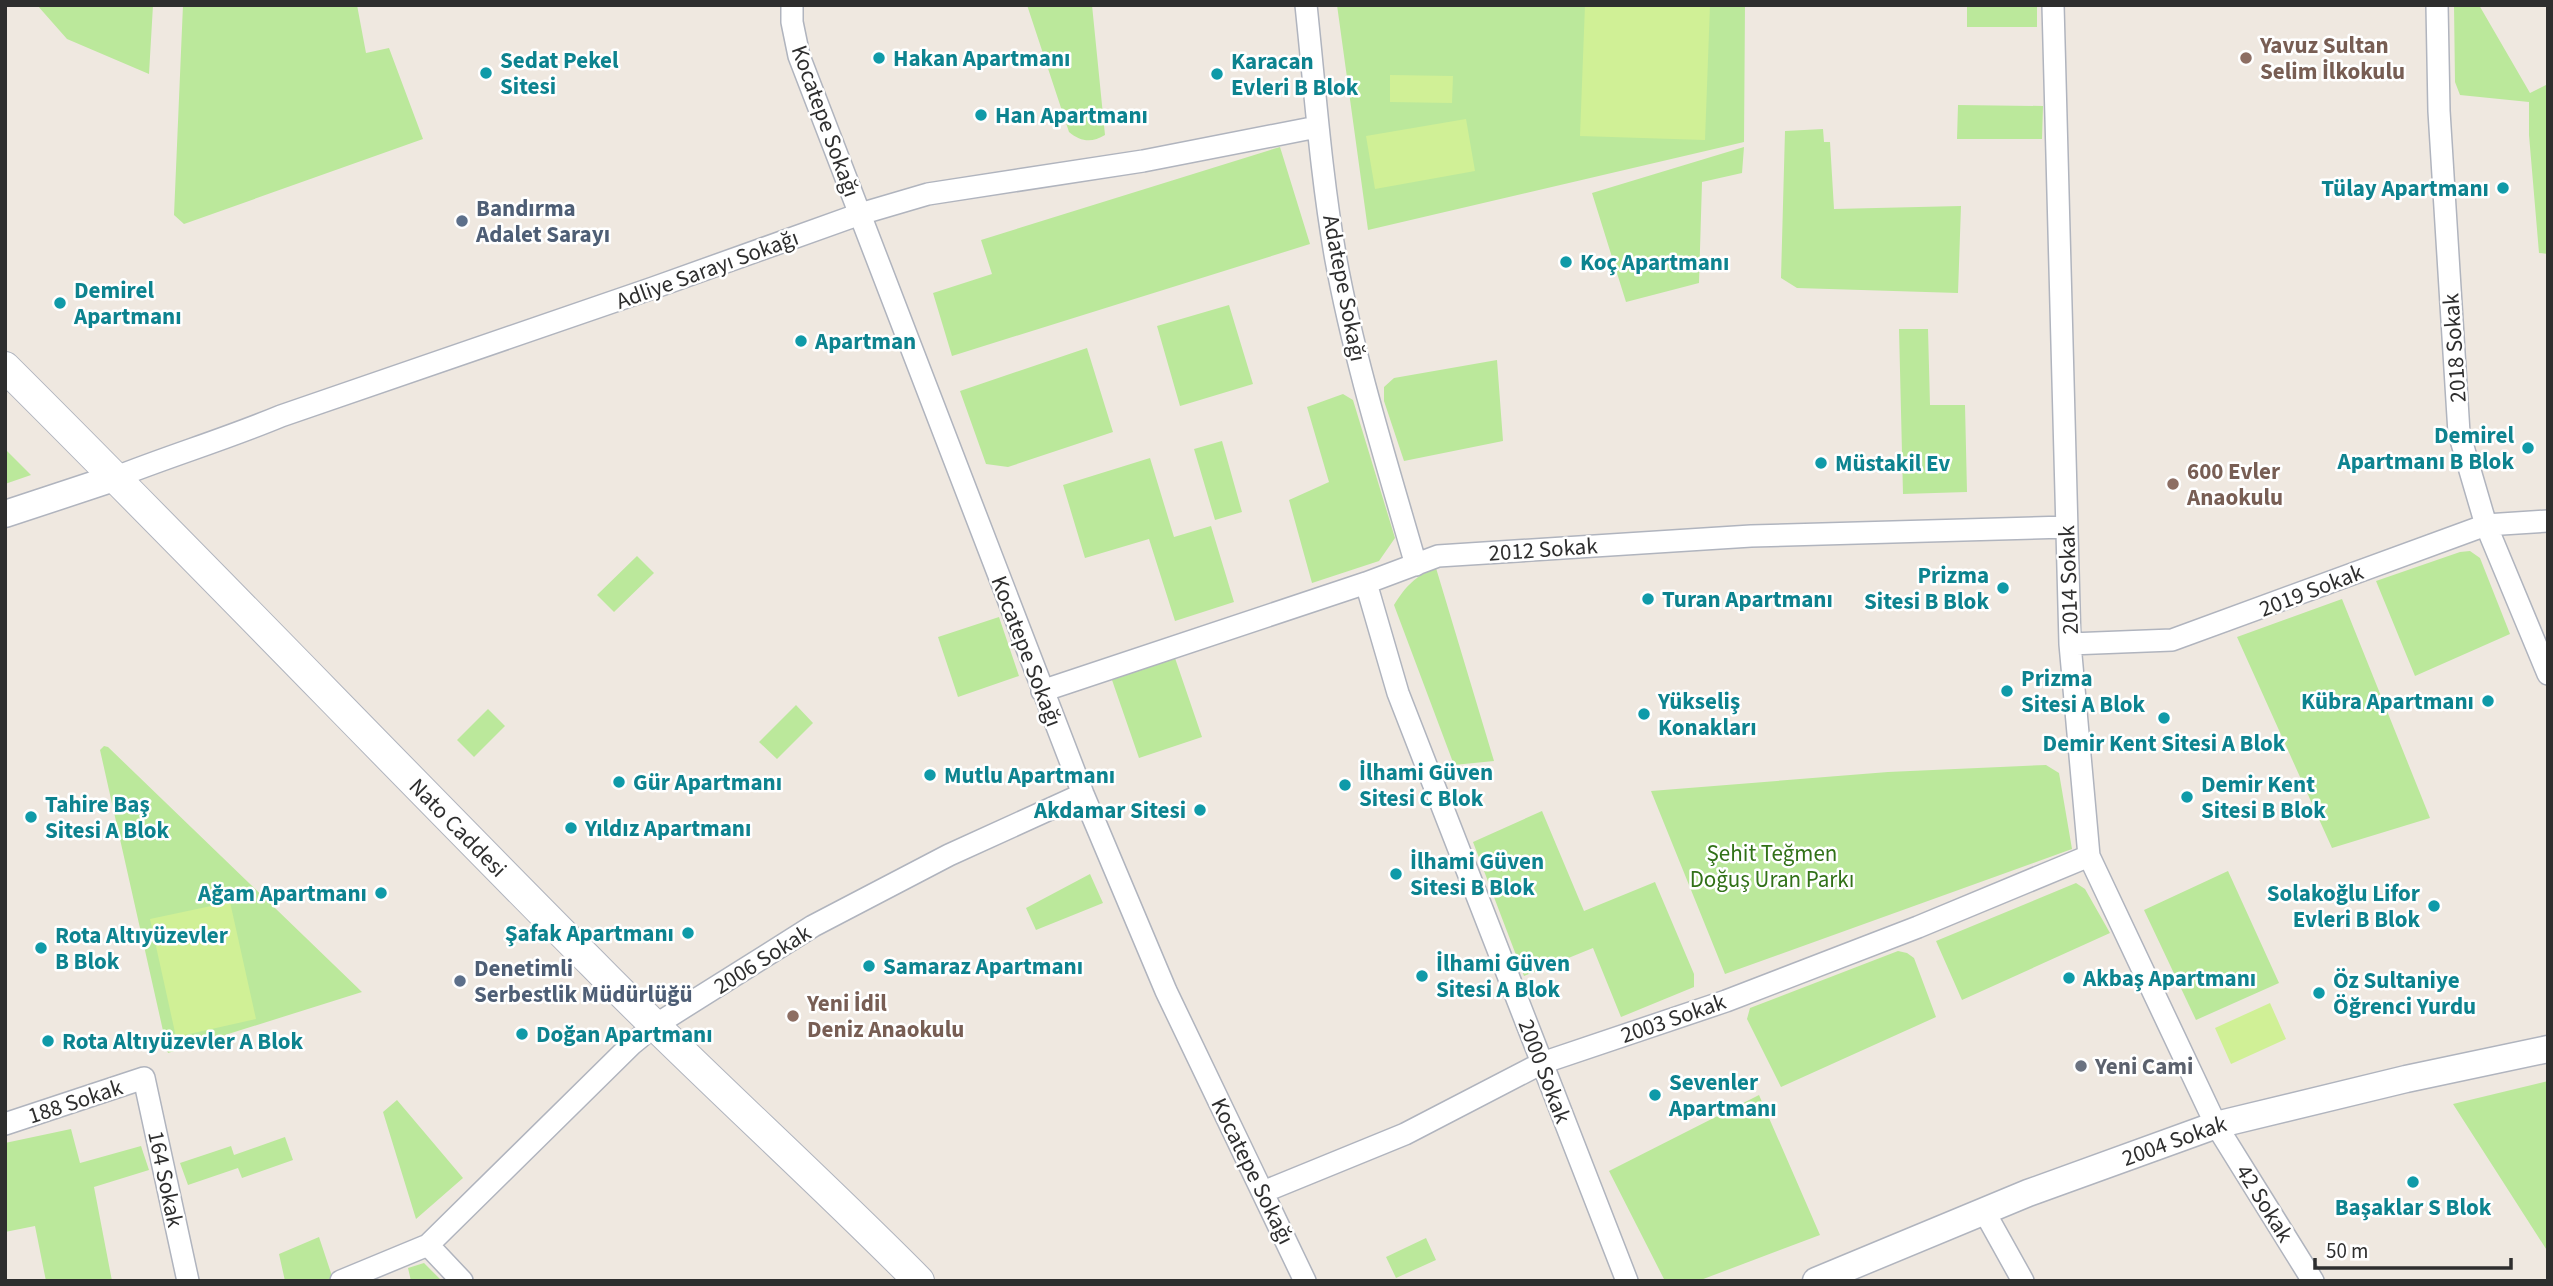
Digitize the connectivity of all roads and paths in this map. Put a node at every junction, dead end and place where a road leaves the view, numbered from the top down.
1 (792, 5) edge
2 (1306, 5) edge
3 (2053, 5) edge
4 (2437, 5) edge
5 (1317, 127) junction
6 (860, 214) junction
7 (5, 367) edge
8 (114, 478) junction
9 (5, 514) edge
10 (2548, 521) edge
11 (2486, 525) junction
12 (2066, 527) junction
13 (1416, 565) junction
14 (1366, 583) junction
15 (2070, 644) junction
16 (2548, 674) edge
17 (1042, 691) junction
18 (1083, 794) junction
19 (2089, 856) junction
20 (654, 1026) junction
21 (2548, 1049) edge
22 (1542, 1063) junction
23 (144, 1078) joint
24 (5, 1124) edge
25 (2216, 1125) junction
26 (1263, 1192) junction
27 (1984, 1211) junction
28 (428, 1245) junction
29 (344, 1280) edge
30 (188, 1281) edge
31 (461, 1281) edge
32 (919, 1281) edge
33 (1305, 1281) edge
34 (1627, 1281) edge
35 (1816, 1281) edge
36 (2023, 1281) edge
37 (2313, 1281) edge

1 - 6 street, Kocatepe Sokağı
2 - 5 street, Adatepe Sokağı
3 - 12 street, 2014 Sokak
4 - 11 street, 2018 Sokak
5 - 6 street, Adliye Sarayı Sokağı
5 - 13 street, Adatepe Sokağı
6 - 8 street, Adliye Sarayı Sokağı
6 - 17 street, Kocatepe Sokağı
7 - 8 main road, Nato Caddesi
8 - 9 street
8 - 20 main road, Nato Caddesi
10 - 11 street, 2019 Sokak
11 - 15 street, 2019 Sokak
11 - 16 street, 2018 Sokak
12 - 13 street, 2012 Sokak
12 - 15 street, 2014 Sokak
13 - 14 street, 2012 Sokak
14 - 17 street, 2012 Sokak
14 - 22 street, 2000 Sokak
15 - 19 street, 2014 Sokak
17 - 18 street, Kocatepe Sokağı
18 - 20 street, 2006 Sokak
18 - 26 street, Kocatepe Sokağı
19 - 22 street, 2003 Sokak
19 - 25 street, 2014 Sokak
20 - 28 street, 2006 Sokak
20 - 32 main road, Nato Caddesi
21 - 25 street, 2004 Sokak
22 - 26 street, 2003 Sokak
22 - 34 street, 2000 Sokak
23 - 24 street, 188 Sokak
23 - 30 street, 164 Sokak
25 - 27 street, 2004 Sokak
25 - 37 street, 42 Sokak
26 - 33 street, Kocatepe Sokağı
27 - 35 street, 2004 Sokak
27 - 36 street
28 - 29 street, 2006 Sokak
28 - 31 street

